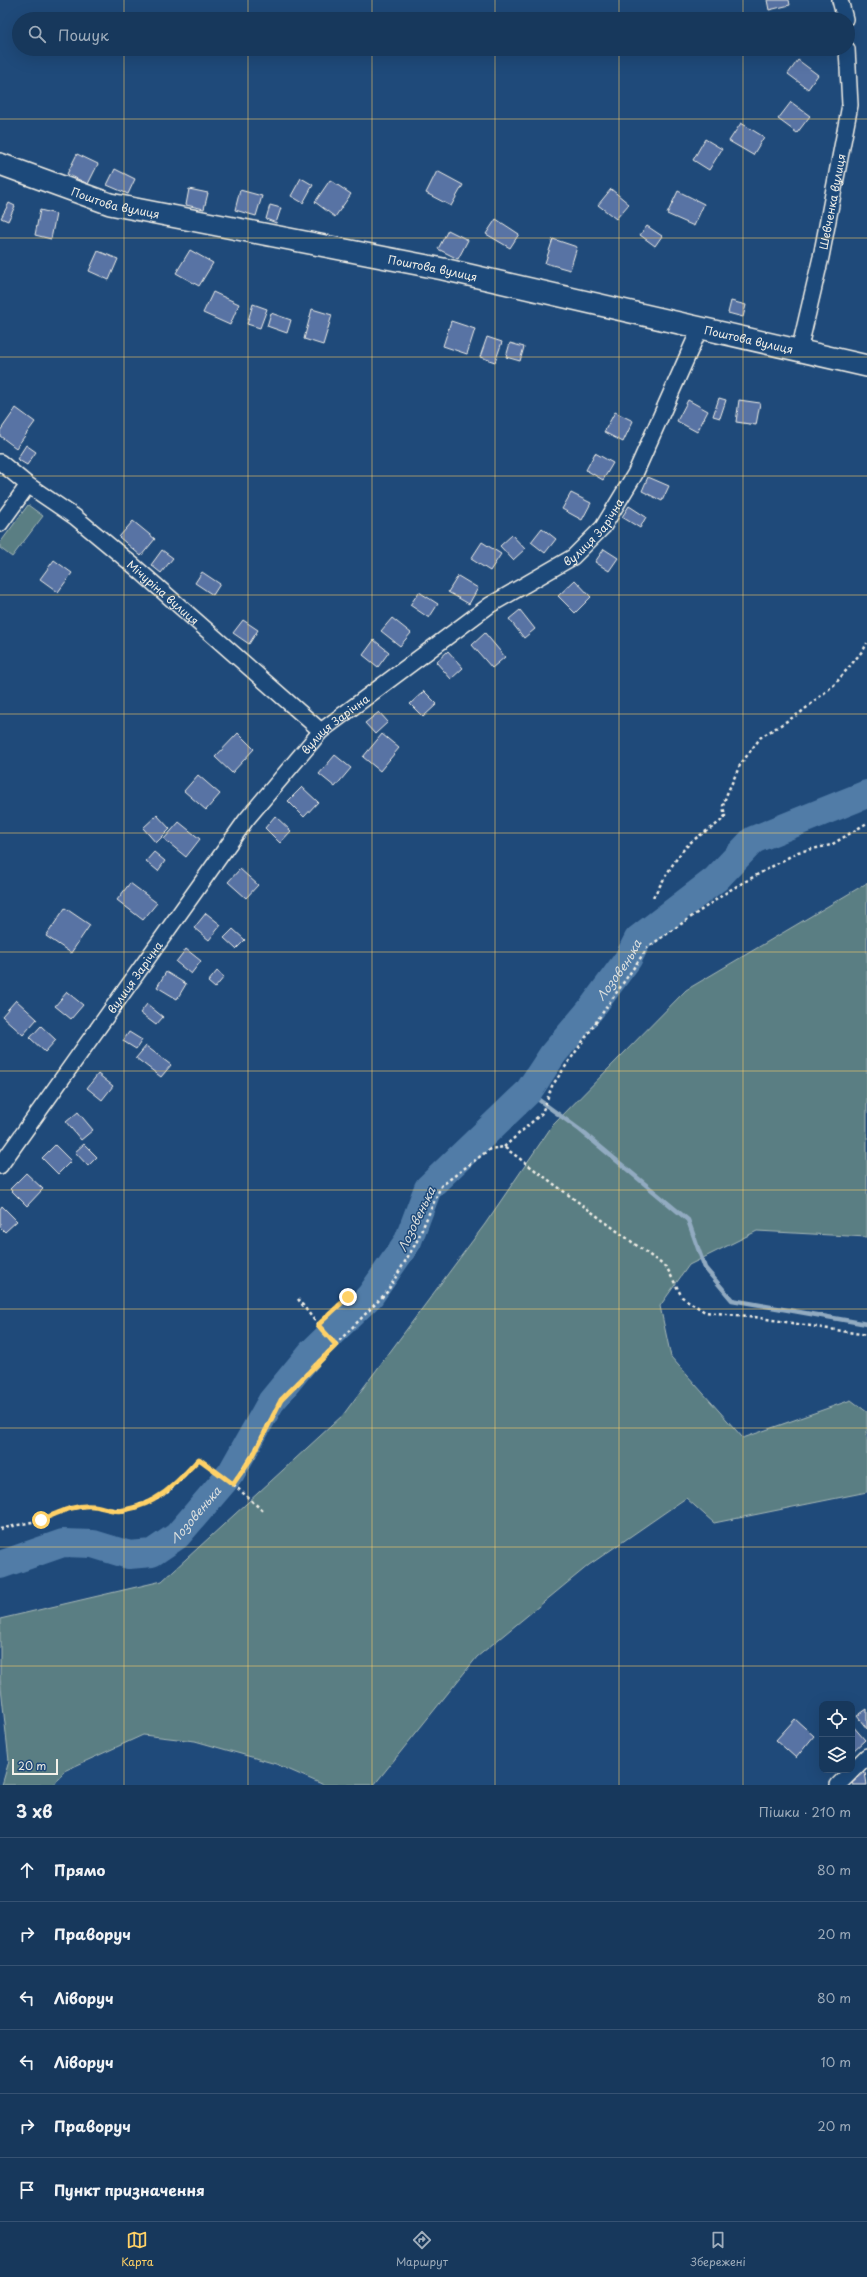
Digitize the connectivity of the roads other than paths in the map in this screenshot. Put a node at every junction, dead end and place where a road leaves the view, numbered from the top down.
1 (840, 0) edge
2 (843, 12) edge
3 (847, 56) edge
4 (0, 164) edge
5 (700, 328) junction
6 (799, 352) junction
7 (867, 366) edge
8 (0, 462) edge
9 (28, 485) junction
10 (0, 524) edge
11 (321, 730) junction
12 (0, 1166) edge
13 (867, 1756) edge
14 (838, 1785) edge

1 - 2 street
3 - 6 street, Шевченка вулиця
4 - 5 street, Поштова вулиця
5 - 6 street, Поштова вулиця
5 - 11 street, вулиця Зарічна
6 - 7 street, Поштова вулиця
8 - 9 street, Мічуріна вулиця
9 - 10 street
9 - 11 street, Мічуріна вулиця
11 - 12 street, вулиця Зарічна
13 - 14 street

